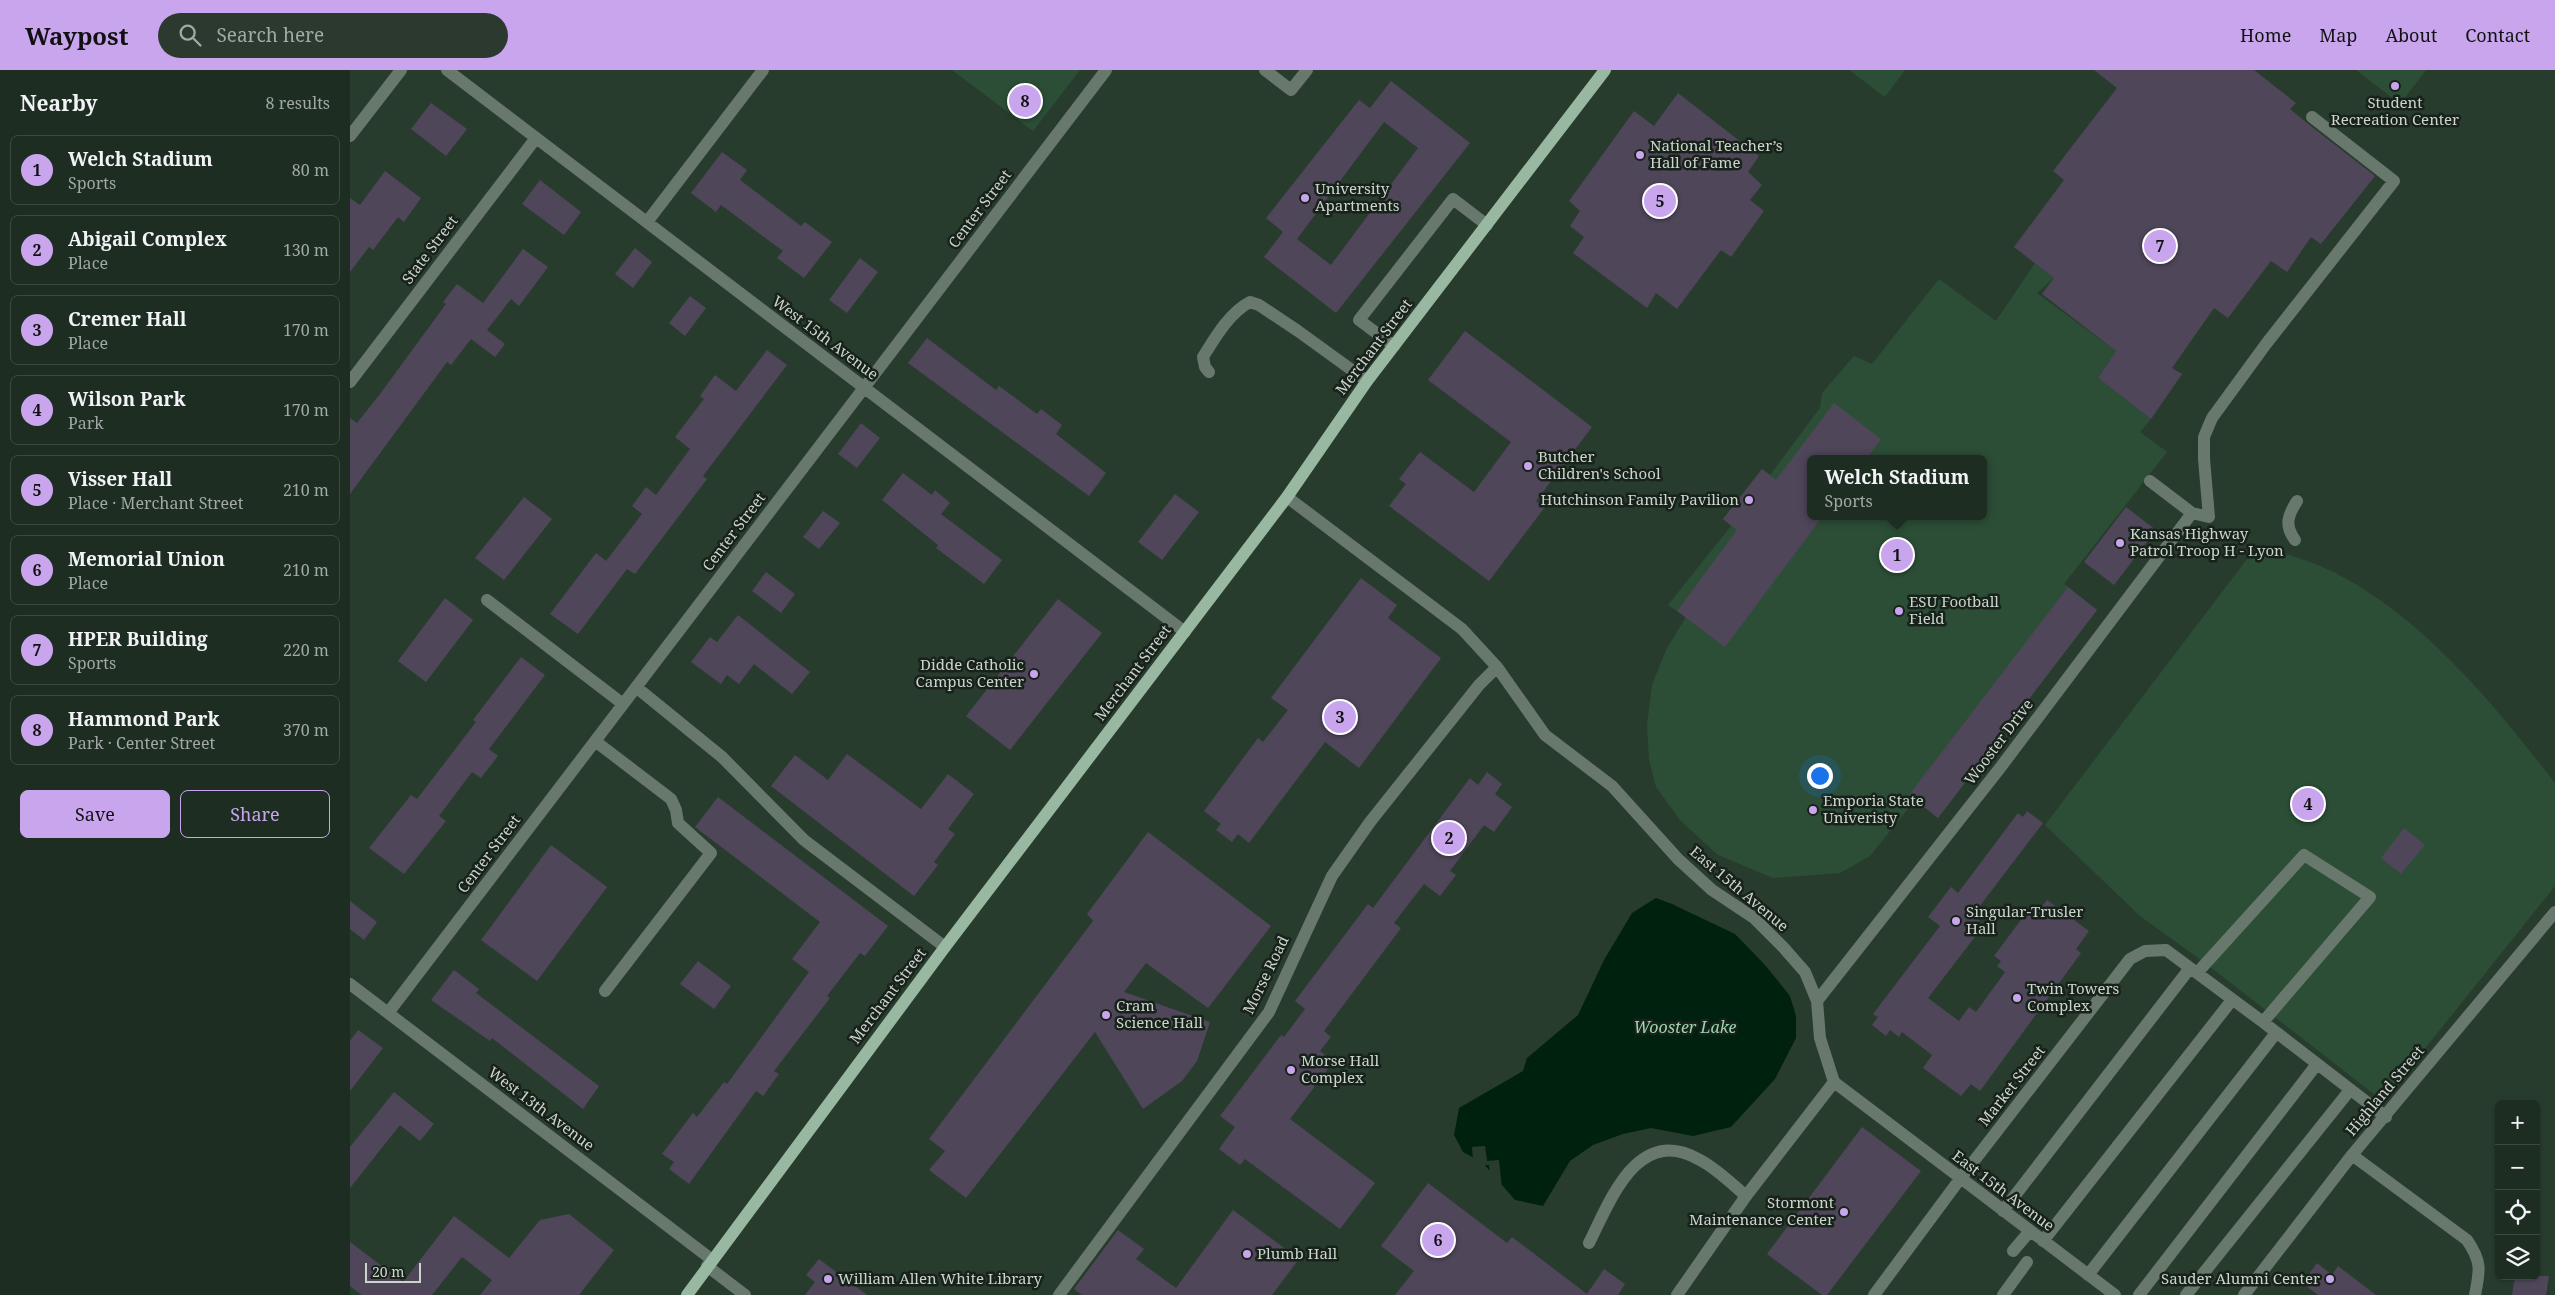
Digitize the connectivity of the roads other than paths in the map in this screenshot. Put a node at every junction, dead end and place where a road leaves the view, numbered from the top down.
1 (401, 70) edge
2 (447, 70) edge
3 (763, 70) edge
4 (1106, 70) edge
5 (1265, 70) edge
6 (1307, 70) edge
7 (1605, 70) edge
8 (2312, 117) dead end
9 (350, 136) edge
10 (536, 138) junction
11 (647, 222) junction
12 (1487, 224) junction
13 (1394, 346) junction
14 (1209, 372) dead end
15 (1367, 381) junction
16 (350, 382) edge
17 (864, 388) junction
18 (2150, 481) dead end
19 (1287, 496) junction
20 (2297, 501) dead end
21 (2192, 513) junction
22 (2295, 540) dead end
23 (487, 600) dead end
24 (1185, 632) junction
25 (1497, 667) junction
26 (636, 687) junction
27 (623, 704) junction
28 (595, 741) junction
29 (2555, 912) edge
30 (945, 947) junction
31 (2193, 970) junction
32 (350, 984) edge
33 (605, 991) dead end
34 (2232, 1000) junction
35 (1817, 1001) junction
36 (388, 1013) junction
37 (2263, 1022) junction
38 (2276, 1033) junction
39 (2317, 1064) junction
40 (1834, 1082) junction
41 (2350, 1090) junction
42 (2386, 1117) junction
43 (2352, 1155) junction
44 (1960, 1179) junction
45 (1746, 1196) junction
46 (2003, 1211) junction
47 (2030, 1231) junction
48 (2043, 1241) junction
49 (1589, 1243) dead end
50 (2013, 1251) dead end
51 (2027, 1262) dead end
52 (709, 1263) junction
53 (2088, 1275) junction
54 (687, 1295) edge
55 (744, 1295) edge
56 (1059, 1295) edge
57 (1676, 1295) edge
58 (1874, 1295) edge
59 (2002, 1295) edge
60 (2115, 1295) edge
61 (2139, 1295) edge
62 (2186, 1295) edge
63 (2244, 1295) edge
64 (2476, 1295) edge

1 - 9 street
2 - 10 street, West 15th Avenue
3 - 11 street
4 - 17 street, Center Street
5 - 6 street
7 - 12 main road, Merchant Street
8 - 21 street
10 - 11 street, West 15th Avenue
10 - 16 street, State Street
11 - 17 street, West 15th Avenue
12 - 13 main road, Merchant Street
12 - 13 street
13 - 15 main road, Merchant Street
14 - 15 street
15 - 19 main road, Merchant Street
17 - 24 street, West 15th Avenue
17 - 26 street, Center Street
18 - 21 street
19 - 24 main road, Merchant Street
19 - 25 street, East 15th Avenue
20 - 22 street
21 - 35 street, Wooster Drive
23 - 27 street
24 - 30 main road, Merchant Street
25 - 35 street, East 15th Avenue
25 - 56 street, Morse Road
26 - 27 street, Center Street
26 - 30 street
27 - 28 street, Center Street
28 - 33 street
28 - 36 street, Center Street
29 - 42 street, Highland Street
30 - 52 main road, Merchant Street
31 - 34 street, Market Street
31 - 37 street
31 - 44 street, Market Street
31 - 46 street
32 - 36 street, West 13th Avenue
34 - 37 street, Market Street
34 - 48 street
35 - 40 street, East 15th Avenue
36 - 52 street, West 13th Avenue
37 - 38 street, Market Street
38 - 39 street, Market Street
38 - 53 street
39 - 41 street, Market Street
39 - 61 street
40 - 44 street, East 15th Avenue
40 - 45 street
41 - 42 street, Market Street
41 - 62 street
42 - 43 street, Highland Street
43 - 63 street, Highland Street
43 - 64 street
44 - 46 street, East 15th Avenue
44 - 58 street, Market Street
45 - 49 street
45 - 57 street
46 - 47 street, East 15th Avenue
47 - 48 street, East 15th Avenue
47 - 50 street
48 - 53 street, East 15th Avenue
51 - 59 street
52 - 54 main road, Merchant Street
52 - 55 street, West 13th Avenue
53 - 60 street, East 15th Avenue

